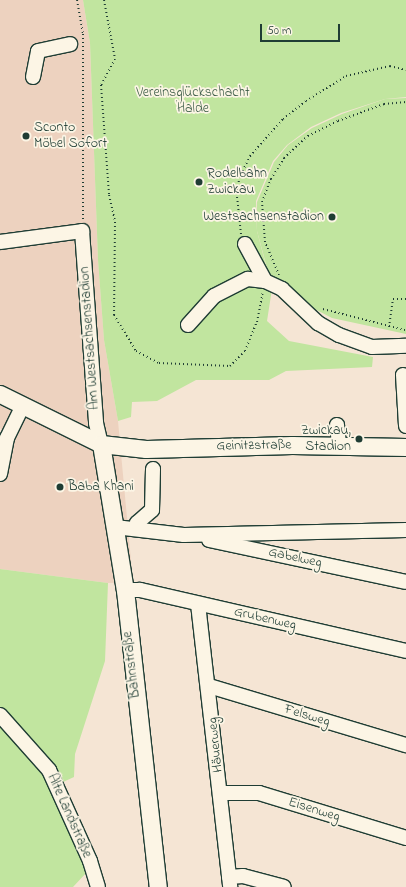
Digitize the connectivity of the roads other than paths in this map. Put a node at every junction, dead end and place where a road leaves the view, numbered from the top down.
1 (70, 44) dead end
2 (33, 76) dead end
3 (0, 242) edge
4 (244, 244) road end
5 (265, 281) junction
6 (188, 325) dead end
7 (406, 346) edge
8 (402, 375) dead end
9 (0, 394) edge
10 (23, 405) junction
11 (337, 425) dead end
12 (406, 426) edge
13 (101, 444) junction
14 (338, 445) junction
15 (406, 447) edge
16 (153, 469) dead end
17 (0, 474) edge
18 (115, 527) junction
19 (136, 528) junction
20 (406, 530) edge
21 (184, 535) junction
22 (406, 582) edge
23 (125, 590) junction
24 (198, 604) junction
25 (406, 651) edge
26 (209, 686) junction
27 (0, 715) edge
28 (406, 745) edge
29 (221, 793) junction
30 (406, 838) edge
31 (230, 882) edge
32 (98, 887) edge
33 (158, 887) edge
34 (284, 887) edge

1 - 2 street
3 - 13 street, Am Westsachsenstadion
4 - 5 street
5 - 6 street
5 - 7 street
8 - 12 street
9 - 10 main road
10 - 13 main road
10 - 17 street
11 - 14 street
13 - 14 main road, Geinitzstraße
13 - 18 main road, Bahnstraße
14 - 15 main road, Geinitzstraße
16 - 19 street
18 - 19 street, Gabelweg
18 - 23 main road, Bahnstraße
19 - 21 street, Gabelweg
20 - 21 street, Gabelweg
21 - 22 street, Gabelweg
23 - 24 street, Grubenweg
23 - 33 main road, Bahnstraße
24 - 25 street, Grubenweg
24 - 26 street, Häuerweg
26 - 28 street, Felsweg
26 - 29 street, Häuerweg
27 - 32 street, Alte Landstraße
29 - 30 street, Eisenweg
29 - 31 street, Häuerweg
31 - 34 street

